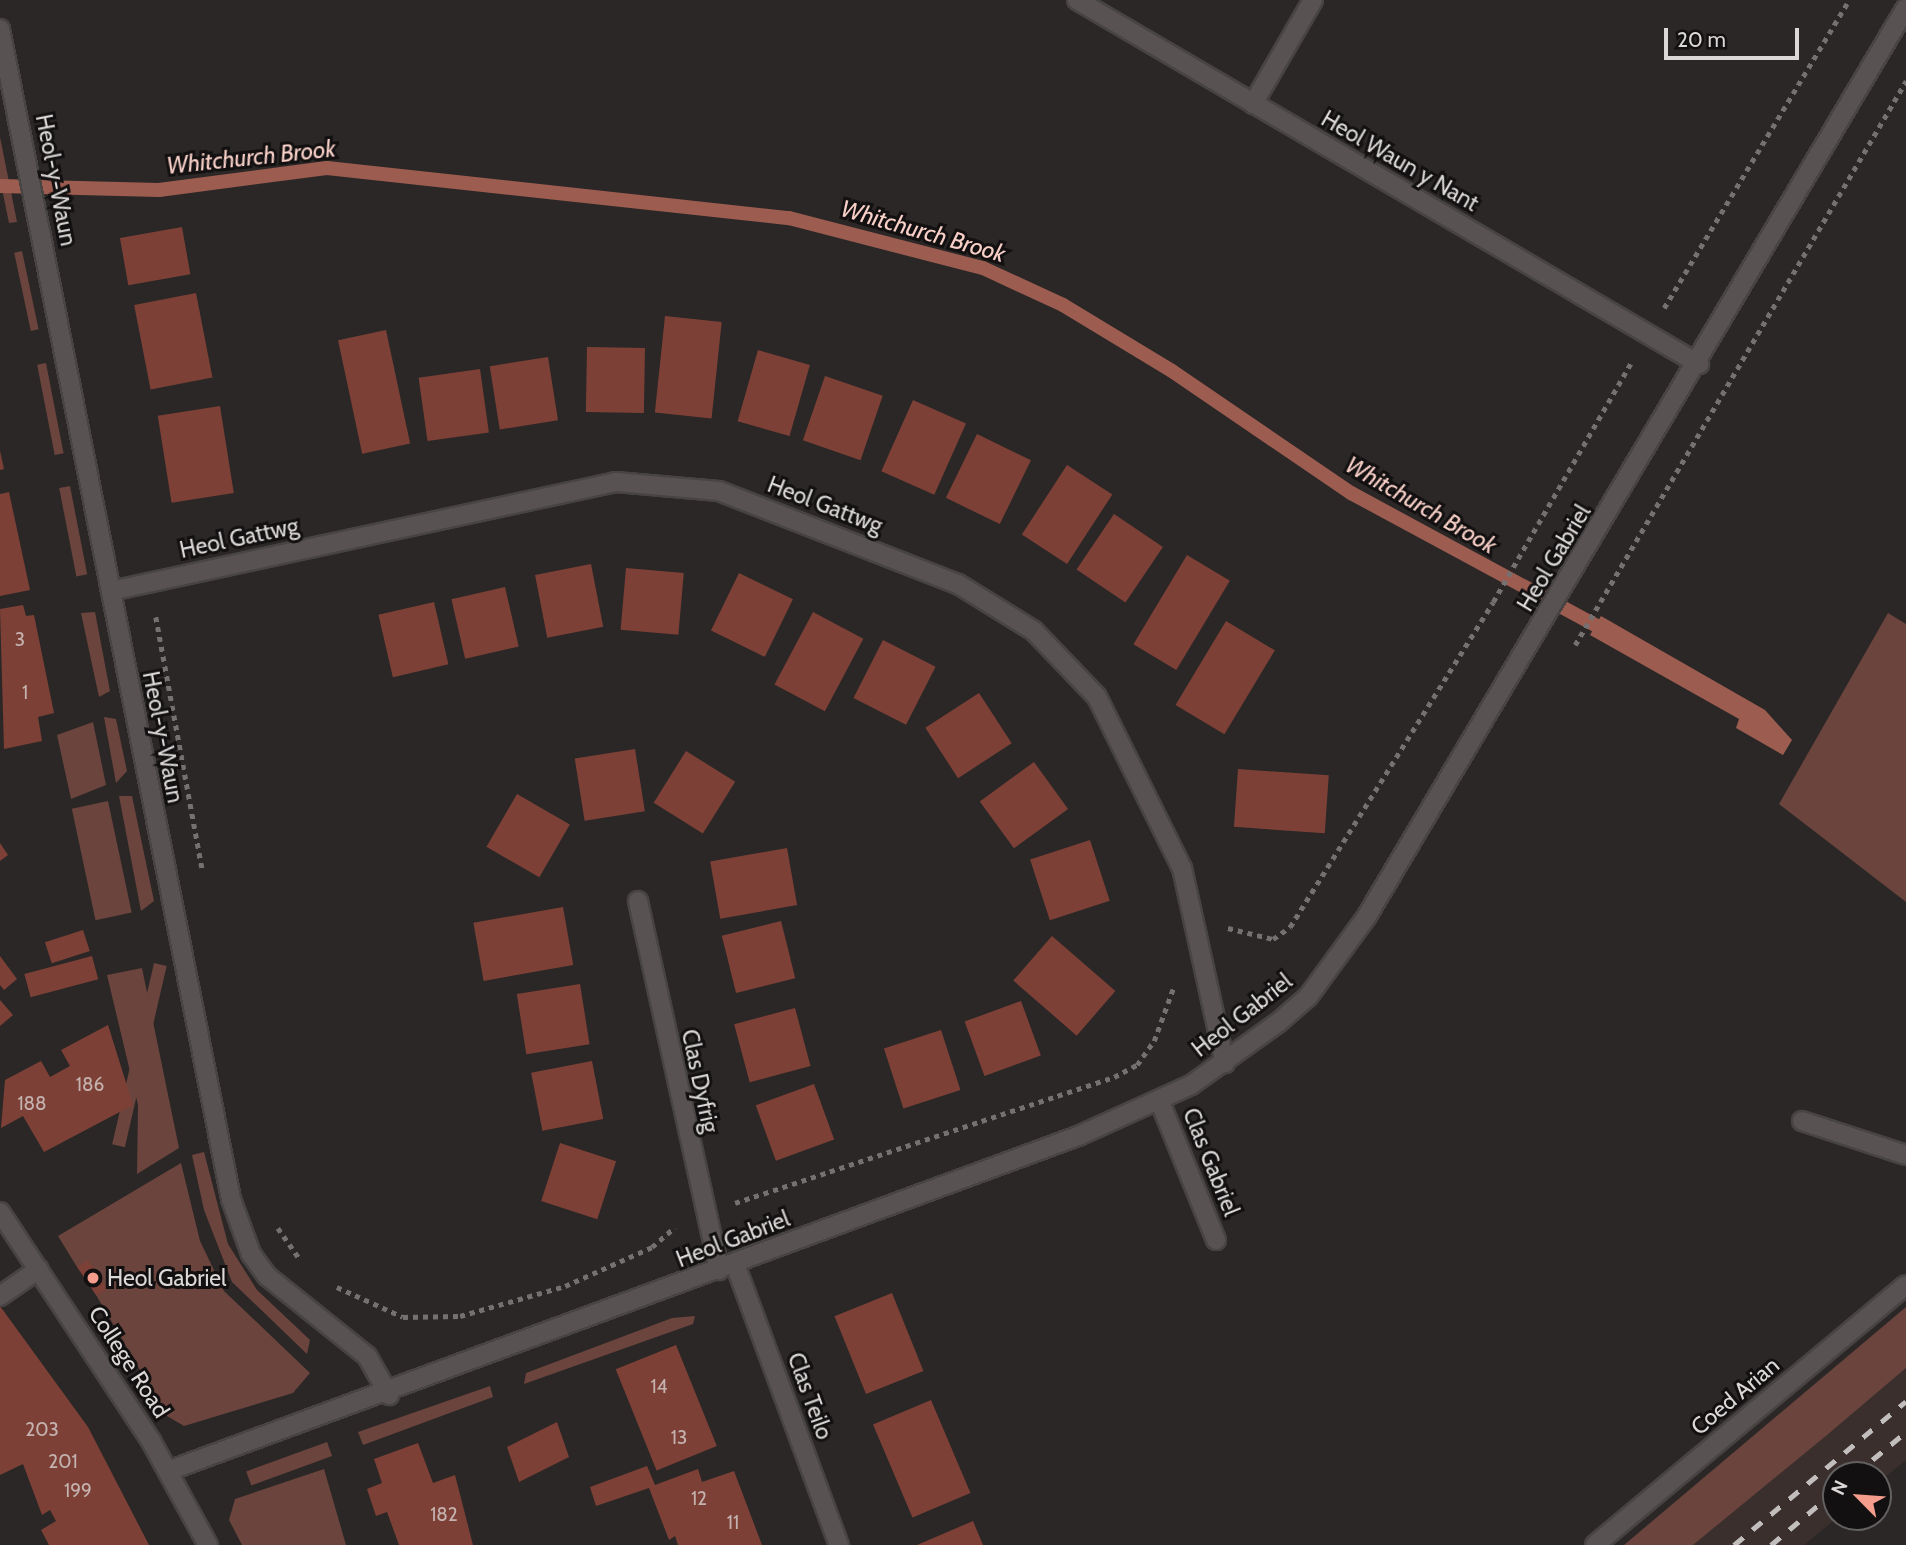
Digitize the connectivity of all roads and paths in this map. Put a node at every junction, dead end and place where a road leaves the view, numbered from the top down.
1 (1077, 0) edge
2 (1313, 0) edge
3 (1849, 0) edge
4 (1906, 8) edge
5 (0, 29) edge
6 (1906, 80) edge
7 (1253, 104) junction
8 (1648, 334) junction
9 (1699, 364) junction
10 (111, 591) junction
11 (156, 617) dead end
12 (1575, 645) dead end
13 (203, 874) dead end
14 (638, 901) dead end
15 (1193, 918) junction
16 (1176, 979) dead end
17 (1225, 1063) junction
18 (1160, 1102) junction
19 (1802, 1121) dead end
20 (1906, 1155) edge
21 (0, 1212) edge
22 (704, 1213) junction
23 (272, 1215) dead end
24 (1216, 1240) dead end
25 (311, 1267) dead end
26 (727, 1267) junction
27 (38, 1269) junction
28 (332, 1284) dead end
29 (1906, 1285) edge
30 (0, 1296) edge
31 (389, 1395) junction
32 (168, 1471) junction
33 (208, 1545) edge
34 (839, 1545) edge
35 (1595, 1545) edge

1 - 7 street, Heol Waun y Nant
2 - 7 street
3 - 8 path
4 - 9 street, Heol Gabriel
5 - 10 street, Heol-y-Waun
6 - 12 path
7 - 8 street, Heol Waun y Nant
8 - 9 street, Heol Waun y Nant
8 - 15 path
9 - 17 street, Heol Gabriel
10 - 15 street, Heol Gattwg
10 - 31 street, Heol-y-Waun
11 - 13 path
14 - 22 street, Clas Dyfrig
15 - 17 street, Heol Gattwg
16 - 22 path
17 - 18 street, Heol Gabriel
18 - 24 street, Clas Gabriel
18 - 26 street, Heol Gabriel
19 - 20 street
21 - 27 street, College Road
22 - 26 street, Clas Dyfrig
22 - 28 path
23 - 25 path
26 - 31 street, Heol Gabriel
26 - 34 street, Clas Teilo
27 - 30 street
27 - 32 street, College Road
29 - 35 street, Coed Arian
31 - 32 street, Heol Gabriel
32 - 33 street, College Road

